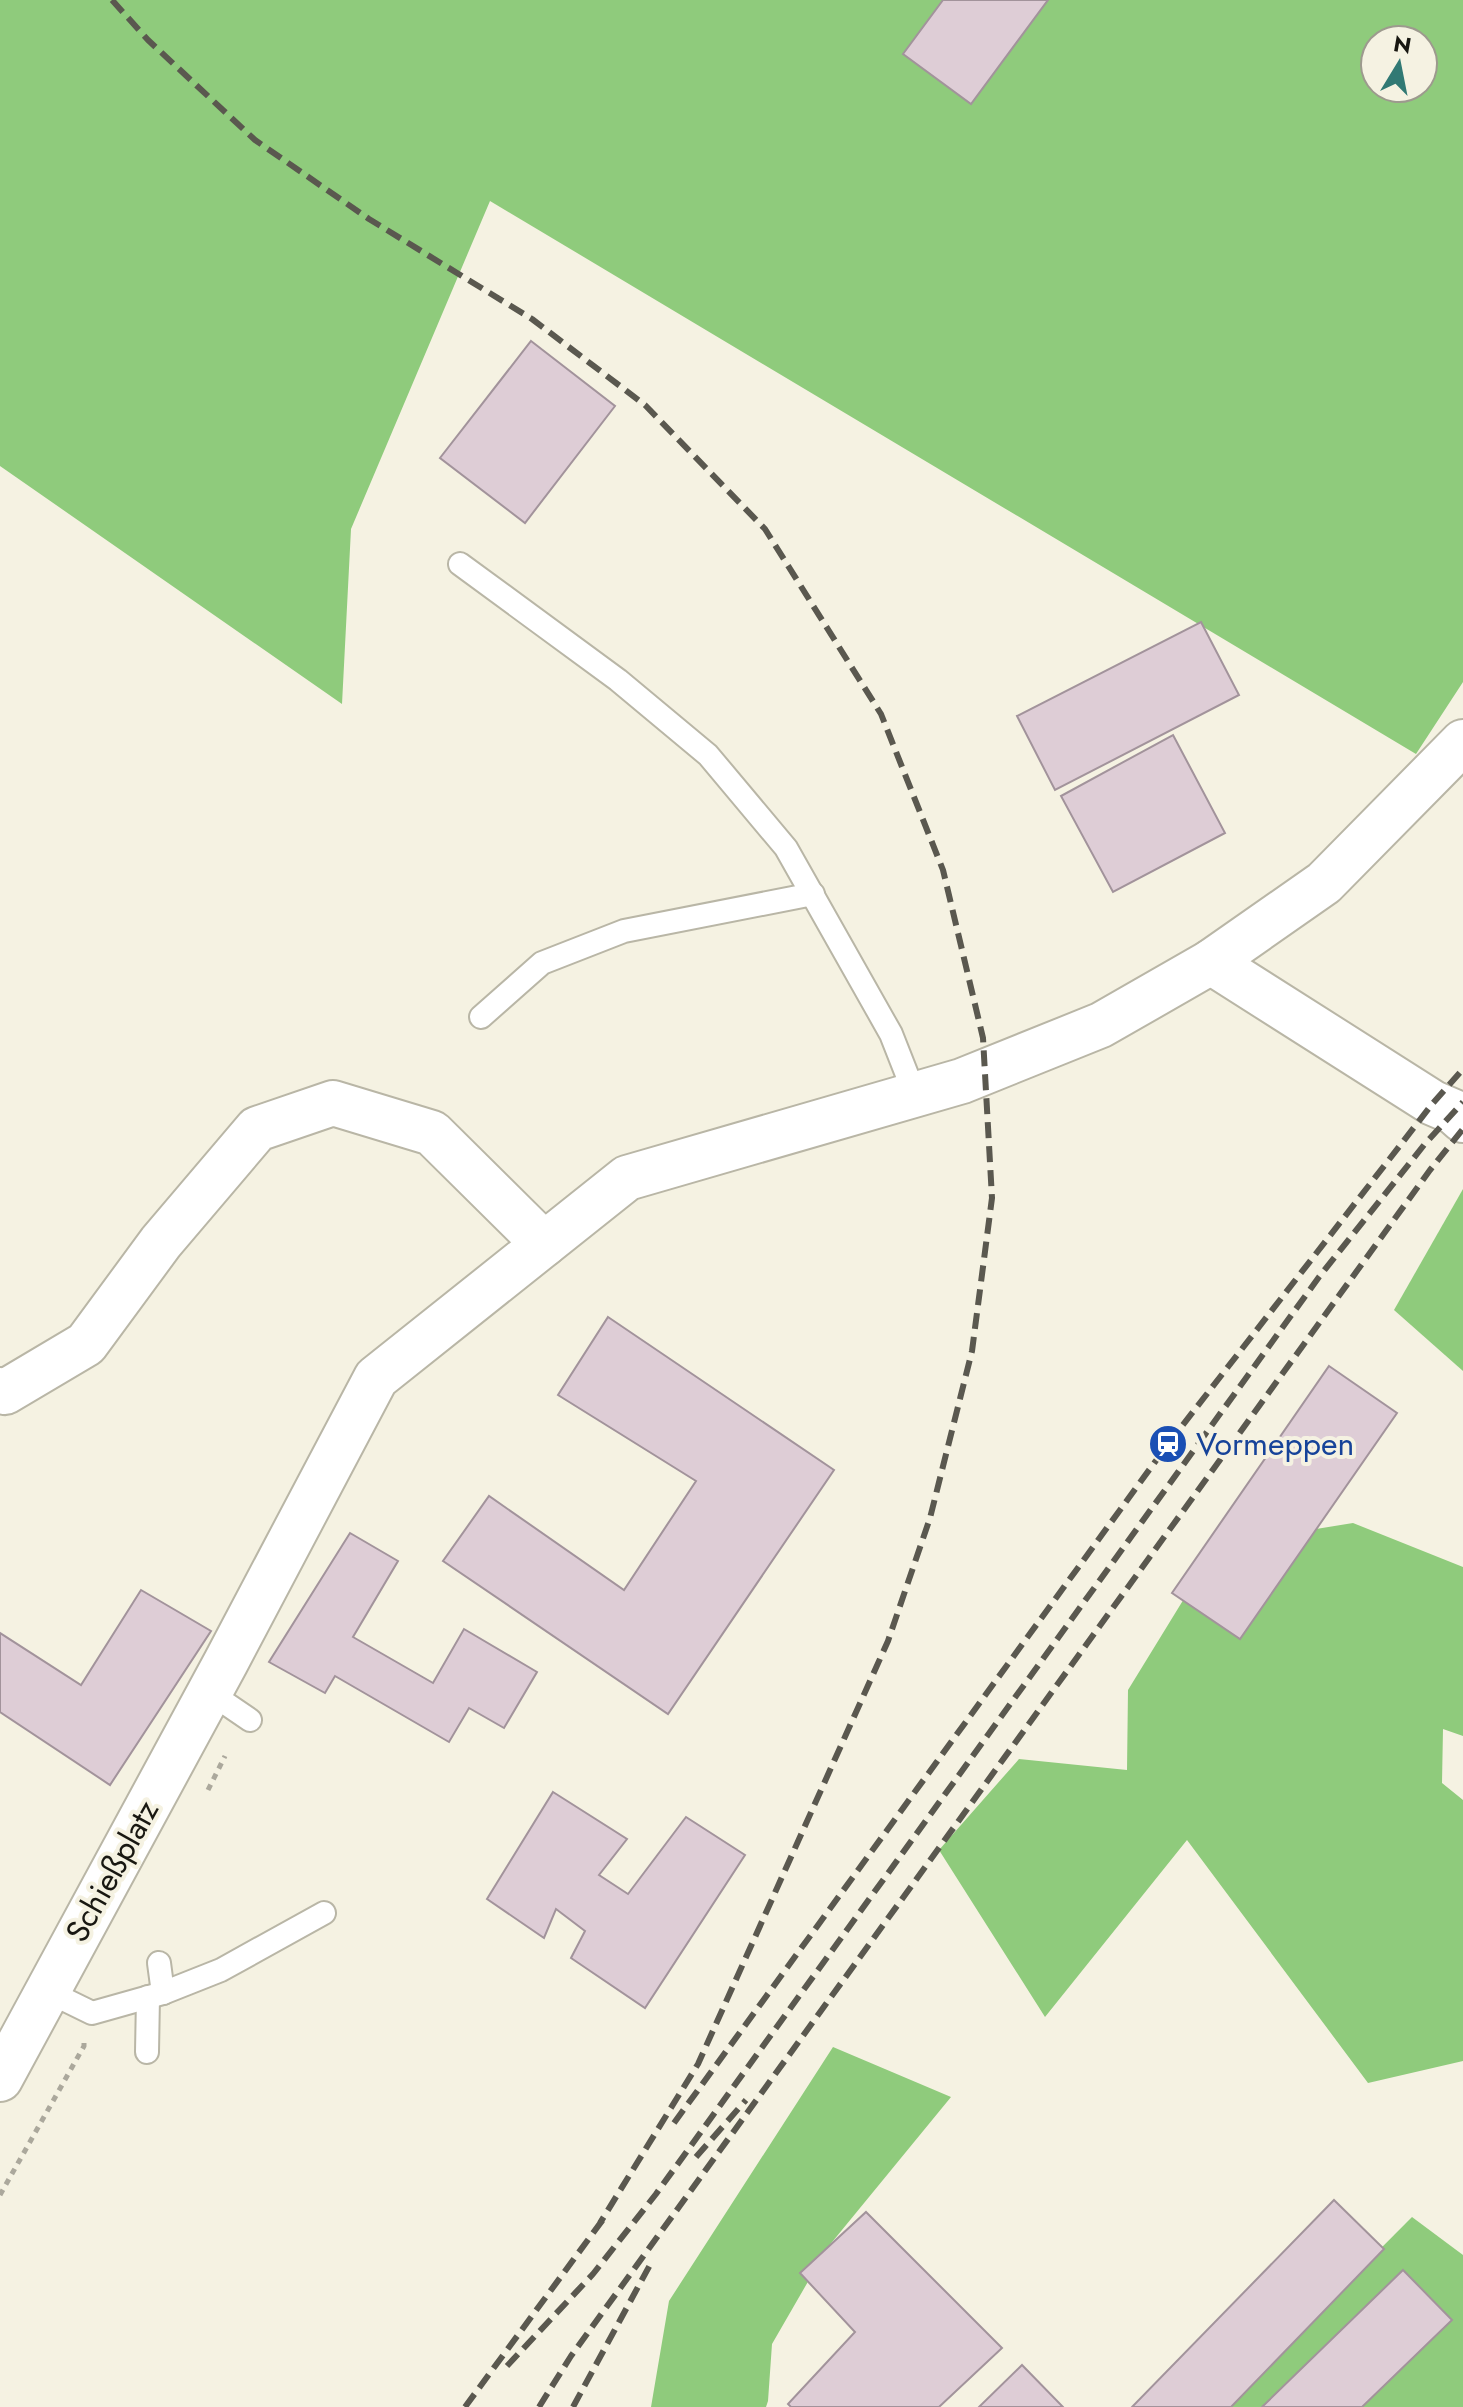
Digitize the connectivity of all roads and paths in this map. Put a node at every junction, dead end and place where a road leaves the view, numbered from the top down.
1 (460, 564) dead end
2 (1463, 742) edge
3 (813, 894) junction
4 (1211, 962) junction
5 (481, 1017) dead end
6 (915, 1095) junction
7 (1463, 1120) edge
8 (544, 1244) junction
9 (0, 1390) edge
10 (231, 1697) junction
11 (207, 1791) dead end
12 (324, 1913) dead end
13 (159, 1963) dead end
14 (156, 1995) junction
15 (66, 2000) junction
16 (147, 2052) dead end
17 (0, 2079) edge
18 (0, 2195) edge

1 - 3 lane
2 - 4 street, Schießplatz
3 - 5 lane
3 - 6 lane
4 - 6 street, Schießplatz
4 - 7 street
6 - 8 street, Schießplatz
8 - 9 street
8 - 10 street, Schießplatz
10 - 11 path
10 - 15 street, Schießplatz
12 - 14 lane
13 - 14 lane
14 - 15 lane
14 - 16 lane
15 - 17 street, Schießplatz
15 - 18 path

